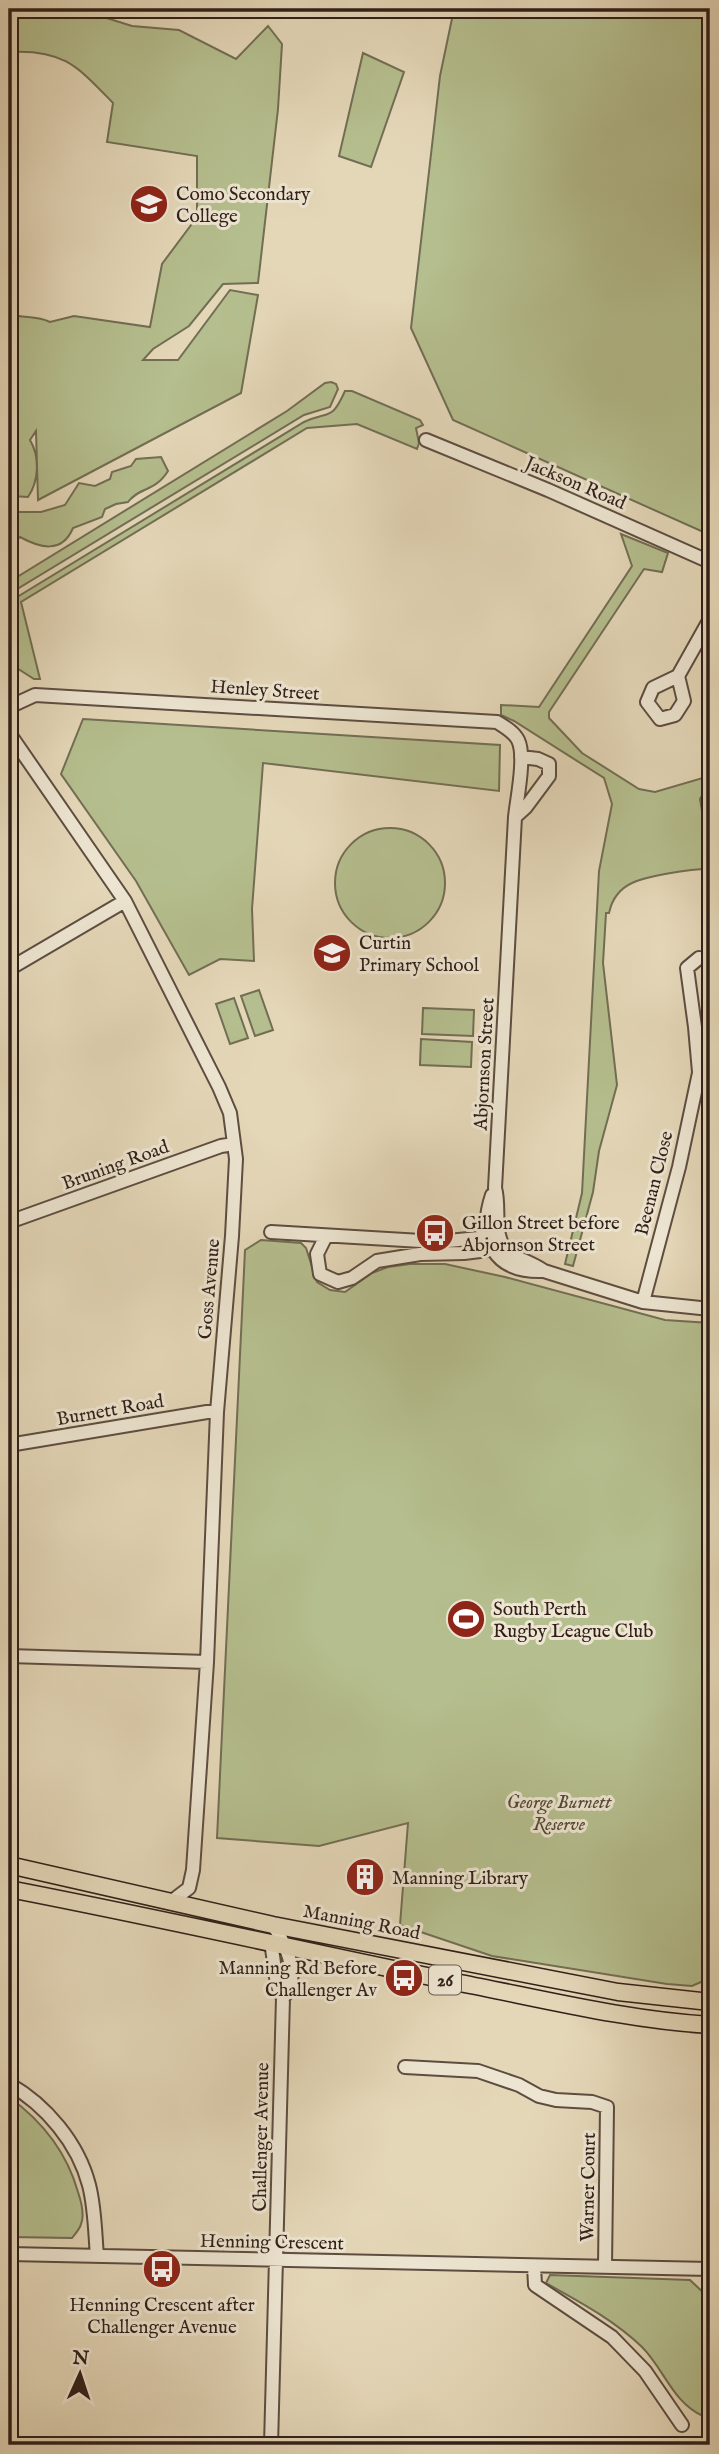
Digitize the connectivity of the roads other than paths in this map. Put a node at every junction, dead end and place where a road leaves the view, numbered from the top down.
1 (426, 440) dead end
2 (710, 562) edge
3 (710, 619) edge
4 (678, 676) dead end
5 (9, 707) edge
6 (9, 733) edge
7 (517, 737) joint
8 (521, 757) junction
9 (516, 817) junction
10 (125, 901) junction
11 (710, 960) edge
12 (9, 969) edge
13 (710, 1051) edge
14 (699, 1073) junction
15 (234, 1144) junction
16 (9, 1222) edge
17 (271, 1232) dead end
18 (326, 1236) junction
19 (496, 1242) junction
20 (643, 1302) junction
21 (710, 1309) edge
22 (217, 1412) junction
23 (9, 1445) edge
24 (9, 1656) edge
25 (207, 1662) junction
26 (9, 1865) edge
27 (9, 1889) edge
28 (172, 1901) junction
29 (273, 1925) junction
30 (279, 1946) junction
31 (710, 2002) edge
32 (710, 2025) edge
33 (405, 2067) dead end
34 (9, 2084) edge
35 (9, 2254) edge
36 (97, 2256) junction
37 (276, 2260) junction
38 (534, 2266) junction
39 (605, 2267) junction
40 (710, 2269) edge
41 (682, 2425) dead end
42 (271, 2445) edge

1 - 2 street, Jackson Road
3 - 4 street
5 - 7 street, Henley Street
6 - 10 street, Goss Avenue
7 - 8 street, Abjornson Street
8 - 9 street, Abjornson Street
8 - 9 street
9 - 19 street, Abjornson Street
10 - 12 street
10 - 15 street, Goss Avenue
11 - 14 street, Beenan Close
13 - 14 street, Beenan Close
14 - 20 street, Beenan Close
15 - 16 street, Bruning Road
15 - 22 street, Goss Avenue
17 - 18 street
18 - 19 street
18 - 19 street
19 - 20 street
20 - 21 street
22 - 23 street, Burnett Road
22 - 25 street, Goss Avenue
24 - 25 street
25 - 28 street, Goss Avenue
26 - 28 main road, Manning Road / 26
27 - 30 main road, 26
28 - 29 main road, Manning Road / 26
29 - 30 street, Challenger Avenue
29 - 31 main road, Manning Road / 26
30 - 32 main road, 26
30 - 37 street, Challenger Avenue
33 - 39 street, Warner Court
34 - 36 street
35 - 36 street, Henning Crescent
36 - 37 street, Henning Crescent
37 - 38 street, Henning Crescent
37 - 42 street, Challenger Avenue
38 - 39 street, Henning Crescent
38 - 41 street
39 - 40 street, Henning Crescent

